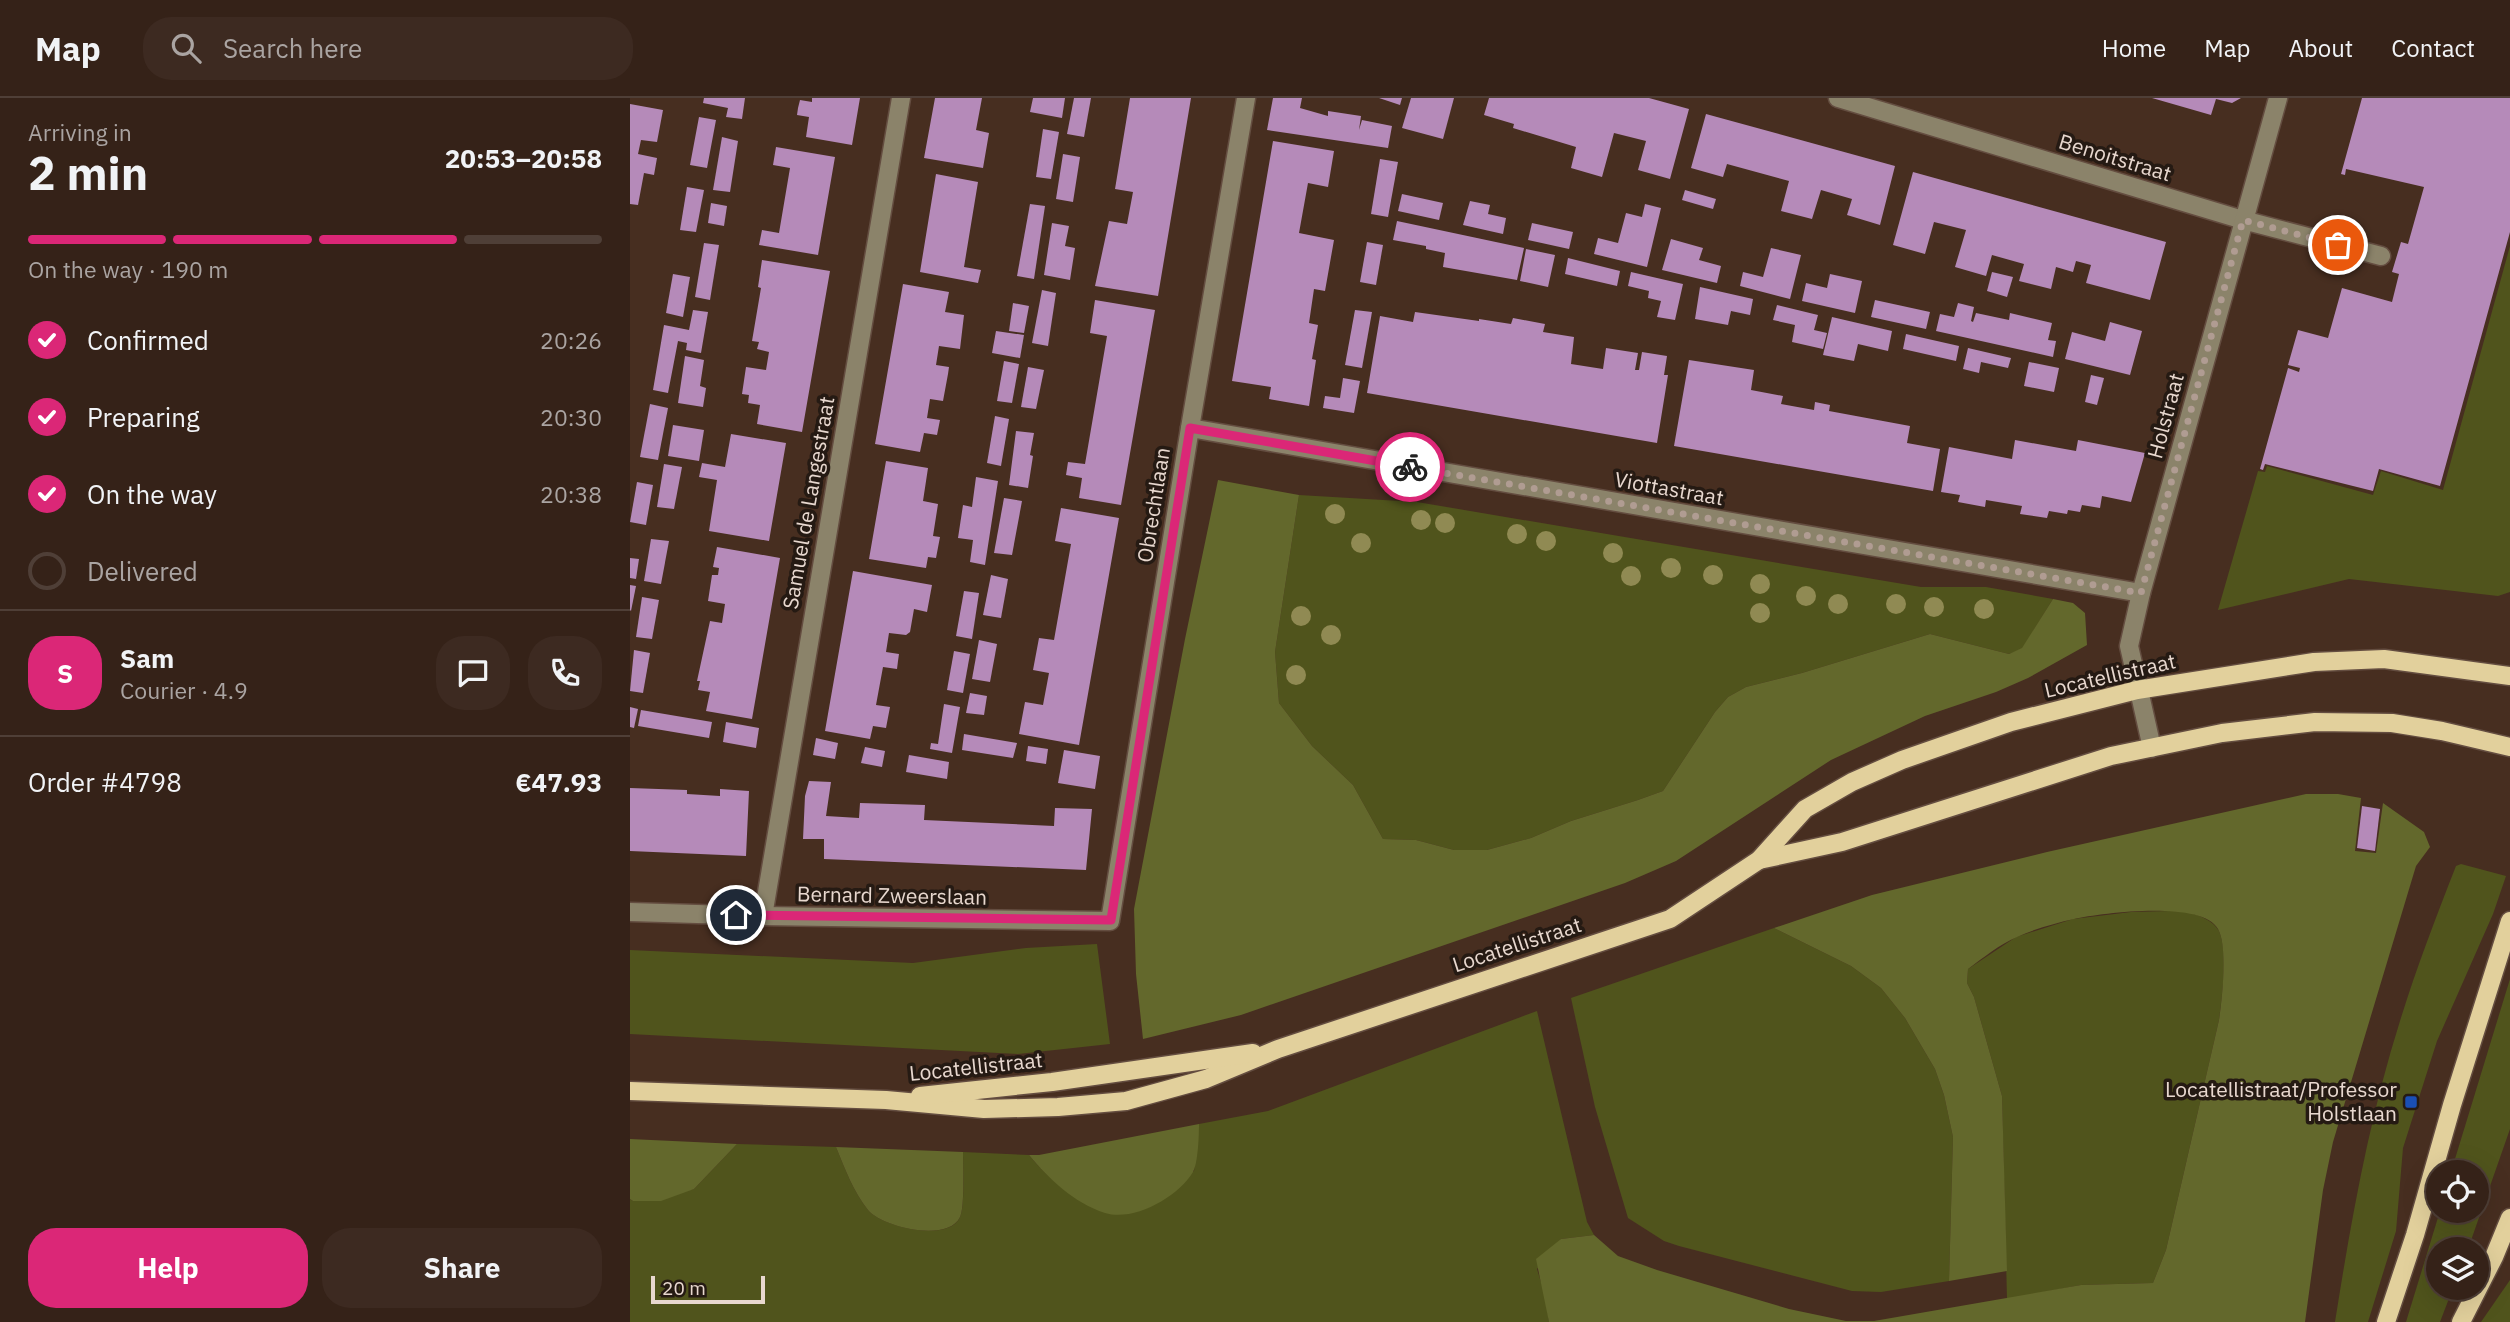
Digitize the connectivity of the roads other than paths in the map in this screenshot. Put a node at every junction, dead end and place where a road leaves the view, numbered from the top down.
1 (901, 98) edge
2 (1246, 98) edge
3 (1838, 98) edge
4 (2278, 98) edge
5 (2243, 220) junction
6 (2381, 256) dead end
7 (1190, 428) junction
8 (2141, 593) junction
9 (2510, 676) edge
10 (2137, 690) junction
11 (2510, 747) edge
12 (2152, 748) junction
13 (1759, 860) junction
14 (630, 912) edge
15 (763, 916) junction
16 (1111, 920) joint
17 (2510, 922) edge
18 (1278, 1049) junction
19 (630, 1091) edge
20 (886, 1100) junction
21 (2510, 1218) edge
22 (2386, 1322) edge
23 (2461, 1322) edge

1 - 15 street, Samuel de Langestraat
2 - 7 street, Obrechtlaan
3 - 5 street, Benoitstraat
4 - 5 street, Holstraat
5 - 6 street, Benoitstraat
5 - 8 street, Holstraat
7 - 8 street, Viottastraat
7 - 16 street, Obrechtlaan
8 - 10 street, Holstraat
9 - 10 main road, Locatellistraat
10 - 12 street, Holstraat
10 - 13 main road, Locatellistraat
11 - 12 main road, Locatellistraat
12 - 13 main road, Locatellistraat
13 - 18 main road, Locatellistraat
14 - 15 street, Bernard Zweerslaan
15 - 16 street, Bernard Zweerslaan
17 - 22 main road
18 - 20 main road, Locatellistraat
18 - 20 main road, Locatellistraat
19 - 20 main road, Locatellistraat
21 - 23 main road

